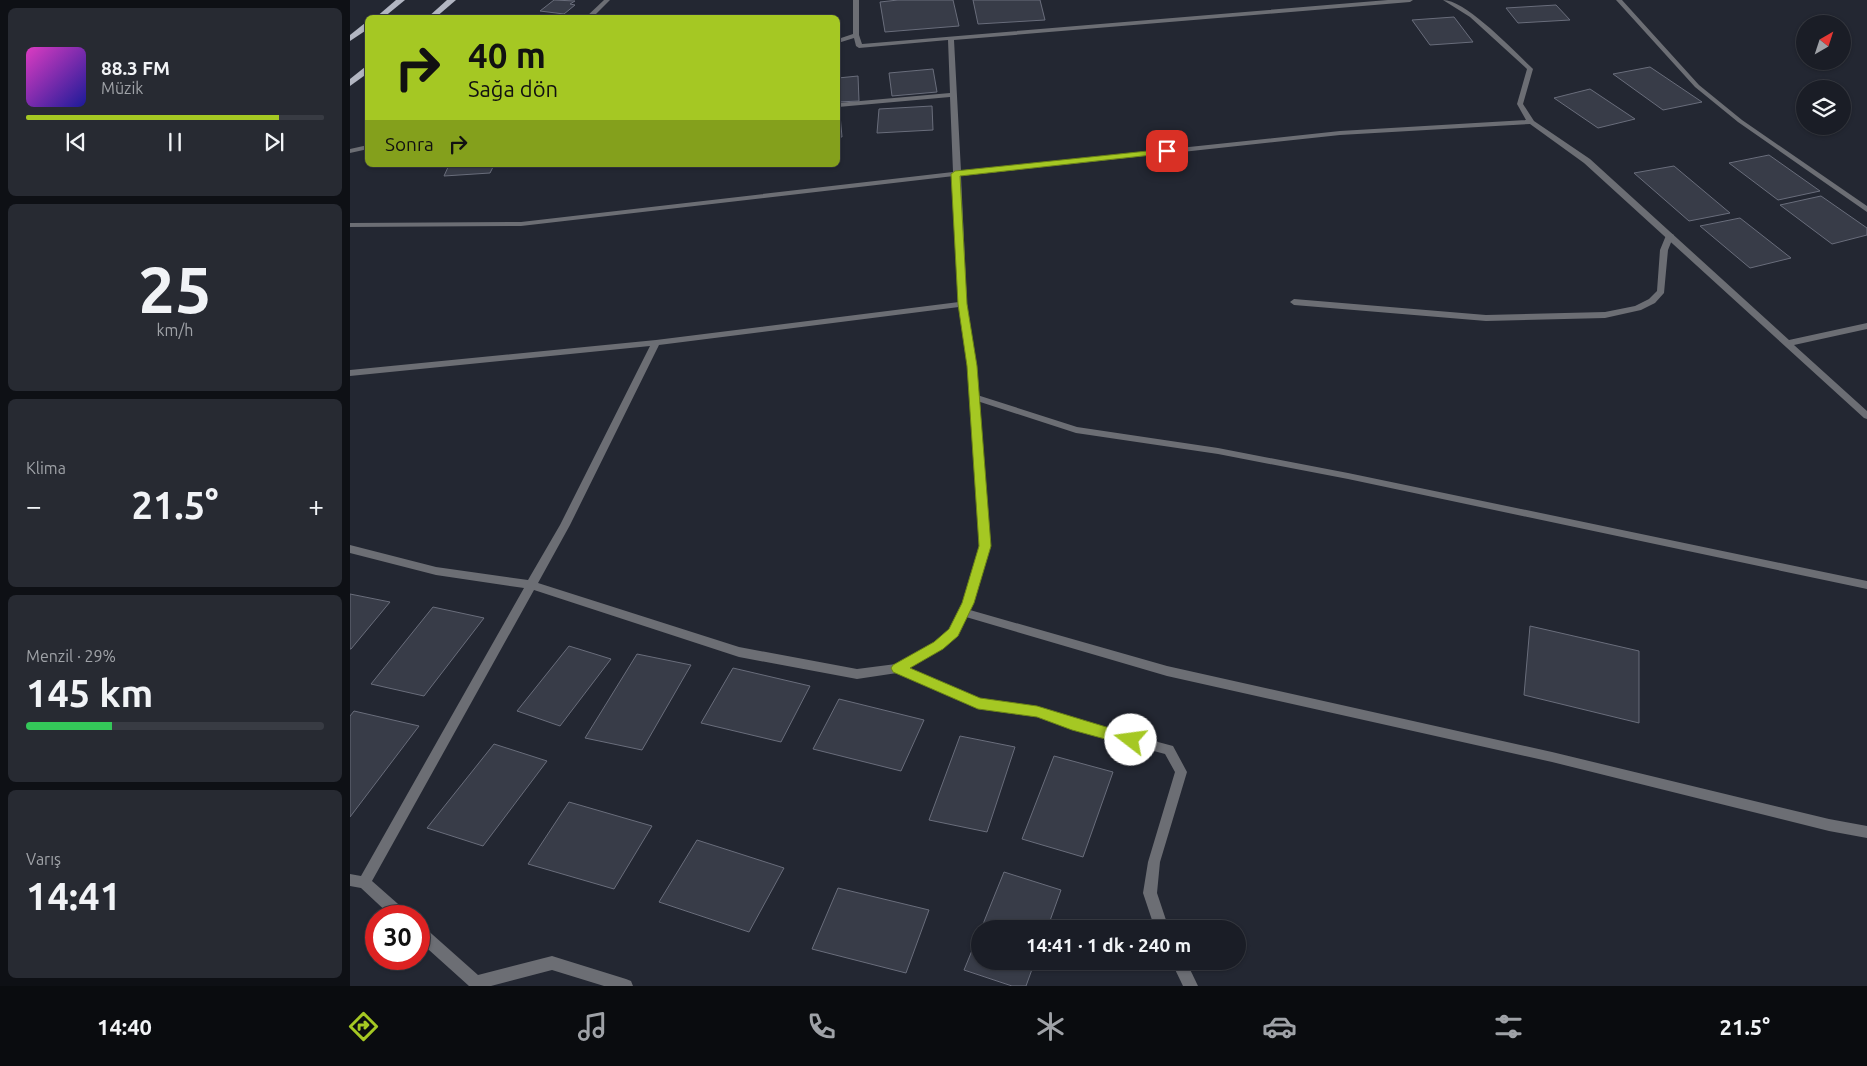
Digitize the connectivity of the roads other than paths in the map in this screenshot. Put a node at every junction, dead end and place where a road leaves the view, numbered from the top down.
1 (401, 0) edge
2 (452, 0) edge
3 (607, 0) edge
4 (856, 0) edge
5 (1410, 0) edge
6 (1446, 0) edge
7 (1619, 0) edge
8 (382, 15) edge
9 (434, 15) edge
10 (591, 15) edge
11 (365, 27) edge
12 (856, 35) junction
13 (350, 39) edge
14 (951, 39) junction
15 (840, 40) edge
16 (365, 71) edge
17 (350, 83) edge
18 (952, 94) junction
19 (840, 105) edge
20 (1530, 122) junction
21 (365, 148) edge
22 (350, 151) edge
23 (955, 174) junction
24 (1867, 210) edge
25 (350, 225) edge
26 (1670, 235) junction
27 (1294, 302) dead end
28 (963, 304) junction
29 (1867, 326) edge
30 (1788, 342) junction
31 (656, 343) junction
32 (350, 373) edge
33 (974, 397) junction
34 (1867, 416) edge
35 (350, 549) edge
36 (1867, 585) edge
37 (532, 586) junction
38 (963, 612) junction
39 (898, 668) junction
40 (1867, 832) edge
41 (350, 880) edge
42 (364, 884) junction
43 (388, 905) edge
44 (1159, 920) edge
45 (430, 942) edge
46 (1183, 970) edge
47 (476, 984) edge
48 (626, 986) edge
49 (1191, 986) edge

1 - 8 main road
2 - 9 main road
3 - 10 street
4 - 12 street
5 - 14 street
6 - 20 street
7 - 24 street
11 - 13 main road
12 - 14 street
12 - 15 street
14 - 18 street
16 - 17 main road
18 - 19 street
18 - 23 street
20 - 23 street
20 - 26 street
21 - 22 street
23 - 25 street
23 - 28 street
26 - 27 street
26 - 30 street
28 - 31 street
28 - 33 street
29 - 30 street
30 - 34 street
31 - 32 street
31 - 37 street
33 - 36 street
33 - 38 street
35 - 37 street
37 - 39 street
37 - 42 street
38 - 39 street
38 - 40 street
39 - 44 street
41 - 42 street
42 - 43 street
45 - 47 street
46 - 49 street
47 - 48 street

